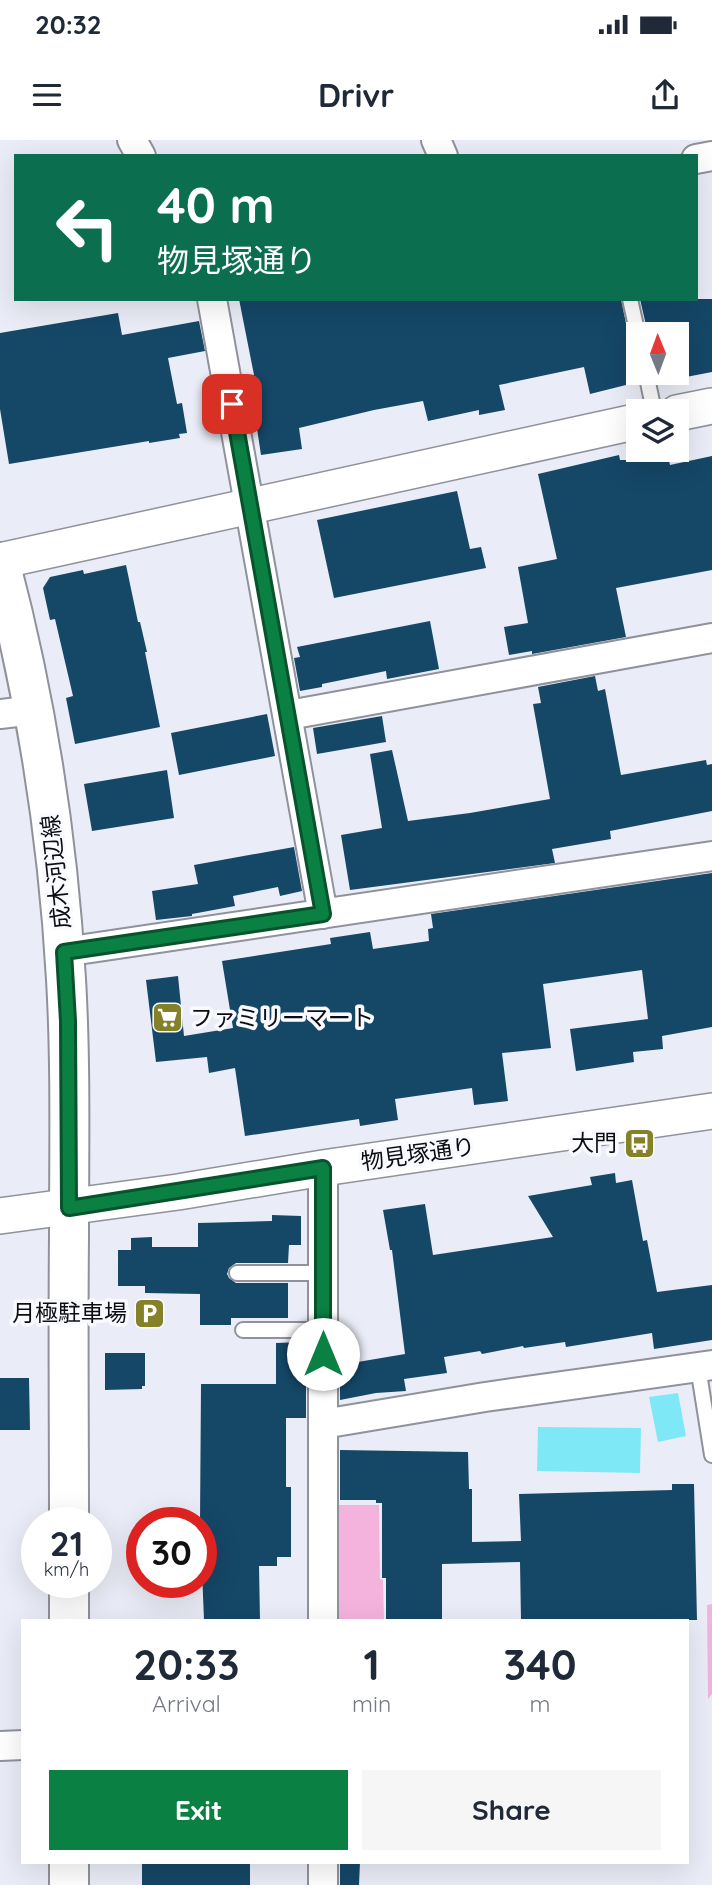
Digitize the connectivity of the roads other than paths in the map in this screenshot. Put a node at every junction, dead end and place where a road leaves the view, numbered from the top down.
1 (711, 140) edge
2 (712, 146) edge
3 (212, 301) edge
4 (630, 301) edge
5 (635, 322) edge
6 (712, 405) edge
7 (689, 410) edge
8 (626, 424) edge
9 (250, 506) junction
10 (0, 561) edge
11 (712, 638) edge
12 (17, 712) edge
13 (289, 715) junction
14 (712, 856) edge
15 (323, 914) junction
16 (64, 952) junction
17 (712, 1111) edge
18 (323, 1168) junction
19 (69, 1208) junction
20 (0, 1216) edge
21 (237, 1273) dead end
22 (322, 1273) junction
23 (243, 1330) dead end
24 (323, 1330) junction
25 (705, 1366) edge
26 (323, 1424) junction
27 (712, 1455) edge
28 (69, 1507) edge
29 (69, 1598) edge
30 (69, 1619) edge
31 (323, 1619) edge
32 (21, 1745) edge
33 (0, 1746) edge
34 (69, 1864) edge
35 (323, 1864) edge
36 (69, 1885) edge
37 (323, 1885) edge

1 - 2 street
3 - 9 street
4 - 5 lane
6 - 7 street
8 - 9 street
9 - 10 street
9 - 13 street
10 - 12 main road, 成木河辺線
11 - 13 street
12 - 16 main road, 成木河辺線
13 - 15 street
14 - 15 street
15 - 16 street
16 - 19 main road, 成木河辺線
17 - 18 street, 物見塚通り
18 - 19 street, 物見塚通り
18 - 22 street
19 - 20 street, 物見塚通り
19 - 28 main road, 成木河辺線
21 - 22 lane
22 - 24 street
23 - 24 lane
24 - 26 street
25 - 26 street
25 - 27 lane
26 - 31 street
29 - 30 main road
32 - 33 street
34 - 36 main road
35 - 37 street

